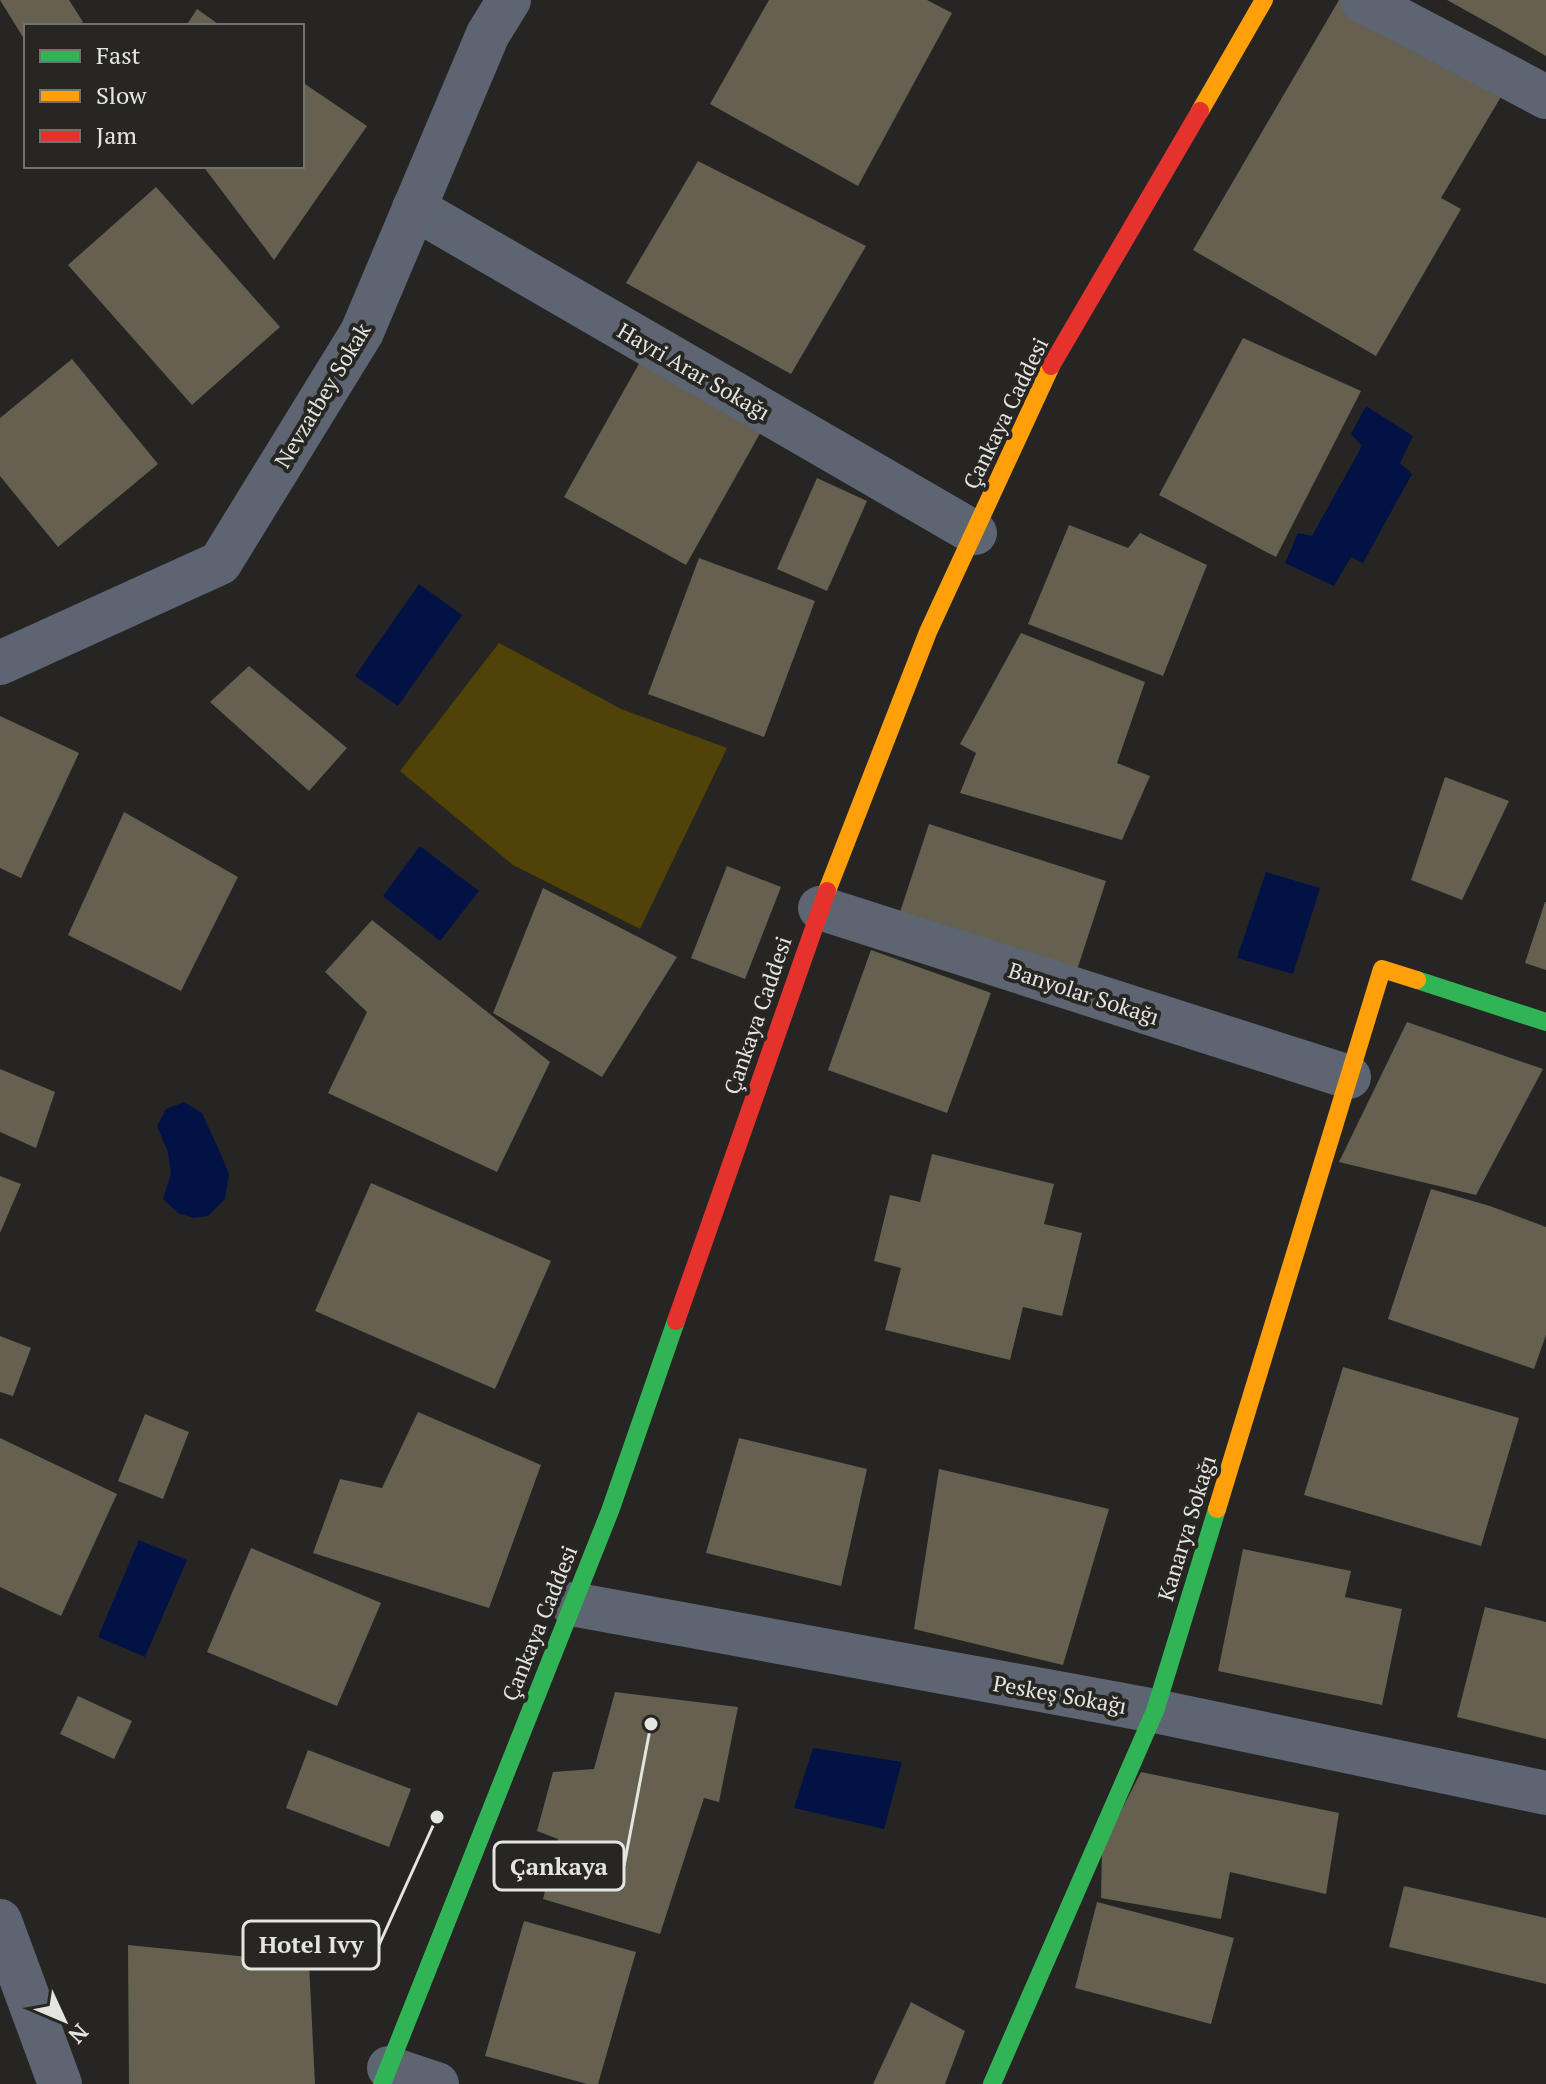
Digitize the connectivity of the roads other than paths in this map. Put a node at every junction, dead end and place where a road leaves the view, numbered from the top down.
1 (509, 0) edge
2 (1264, 0) edge
3 (1362, 0) edge
4 (1546, 97) edge
5 (414, 208) junction
6 (975, 533) junction
7 (0, 663) edge
8 (820, 908) junction
9 (1546, 1022) edge
10 (1349, 1077) junction
11 (572, 1604) junction
12 (1155, 1711) junction
13 (1546, 1793) edge
14 (0, 1921) edge
15 (386, 2076) edge
16 (60, 2084) edge
17 (437, 2084) edge
18 (992, 2084) edge

1 - 5 street, Nevzatbey Sokak
2 - 6 street, Çankaya Caddesi
3 - 4 street
5 - 6 street, Hayri Arar Sokağı
5 - 7 street, Nevzatbey Sokak
6 - 8 street, Çankaya Caddesi
8 - 10 street, Banyolar Sokağı
8 - 11 street, Çankaya Caddesi
9 - 10 street, Kanarya Sokağı
10 - 12 street, Kanarya Sokağı
11 - 12 street, Peskeş Sokağı
11 - 15 street, Çankaya Caddesi
12 - 13 street, Peskeş Sokağı
12 - 18 street, Kanarya Sokağı
14 - 16 street
15 - 17 street

